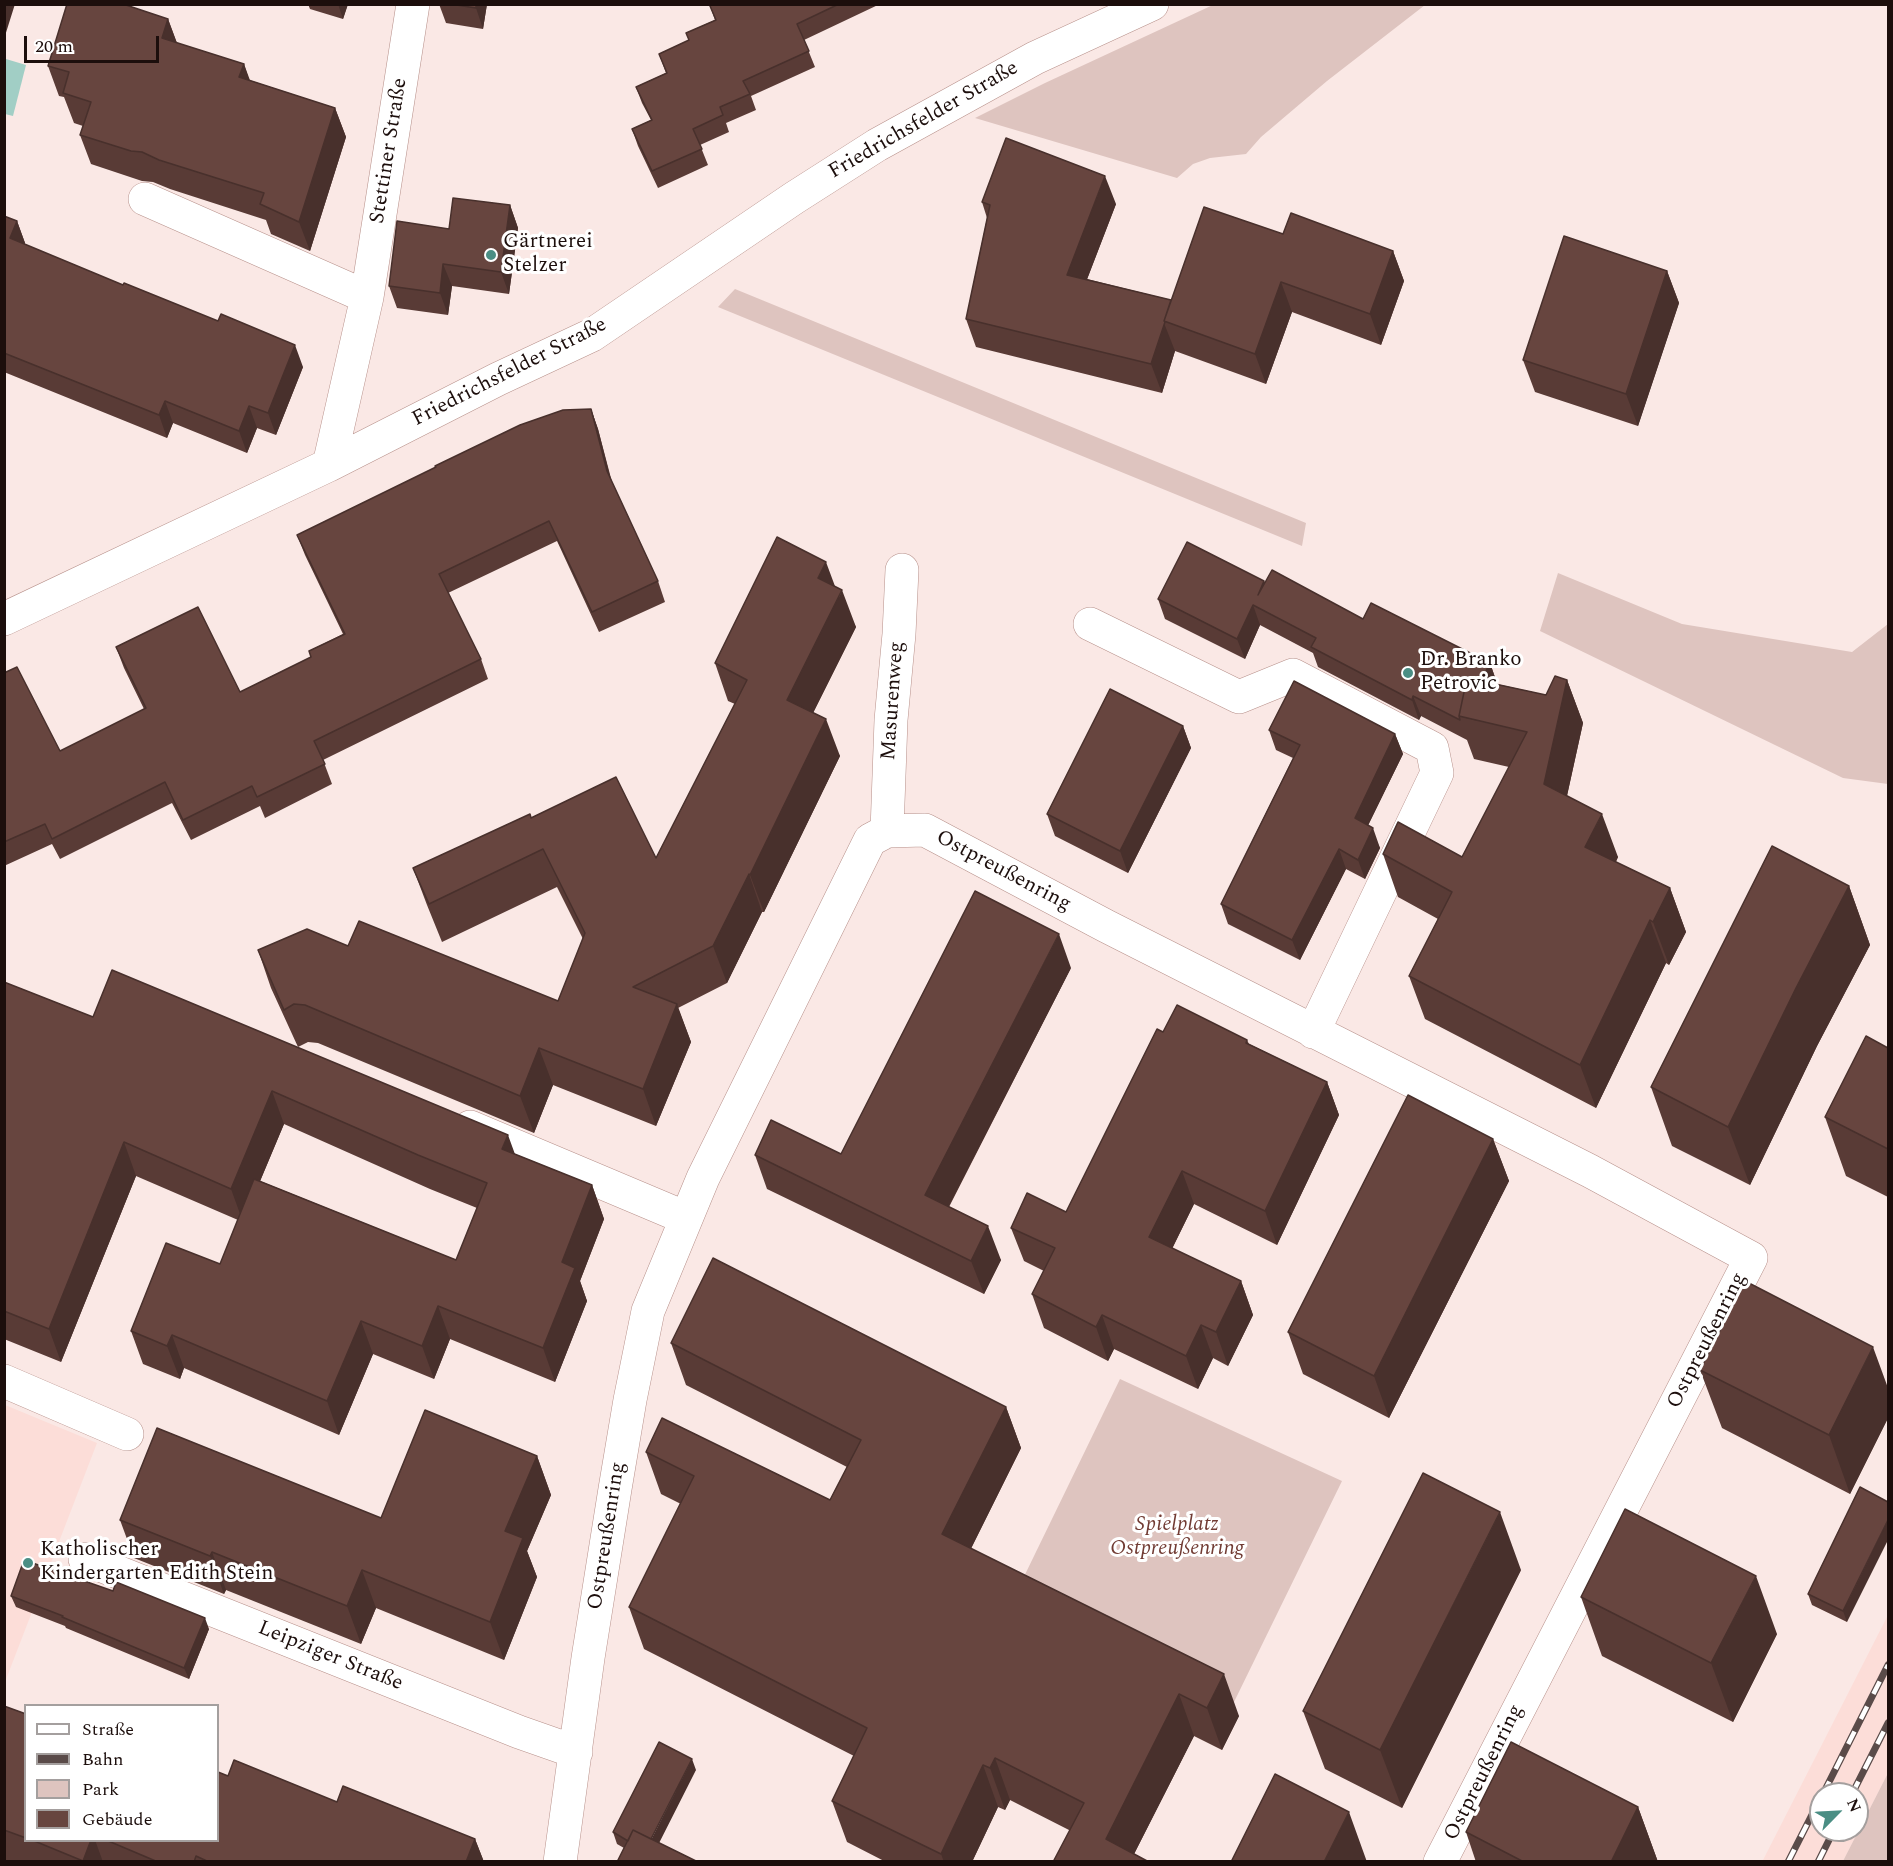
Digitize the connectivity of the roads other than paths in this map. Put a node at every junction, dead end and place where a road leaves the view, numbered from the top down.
1 (413, 4) edge
2 (1152, 4) edge
3 (145, 199) dead end
4 (367, 297) junction
5 (329, 465) junction
6 (902, 570) dead end
7 (4, 619) edge
8 (1090, 624) dead end
9 (887, 831) junction
10 (1313, 1032) junction
11 (439, 1114) edge
12 (686, 1218) junction
13 (4, 1381) edge
14 (128, 1434) dead end
15 (85, 1559) dead end
16 (576, 1752) junction
17 (560, 1862) edge
18 (1440, 1862) edge

1 - 4 street, Stettiner Straße
2 - 5 street, Friedrichsfelder Straße
3 - 4 street
4 - 5 street, Stettiner Straße
5 - 7 street, Friedrichsfelder Straße
6 - 9 street, Masurenweg
8 - 10 street
9 - 10 street, Ostpreußenring
9 - 12 street, Ostpreußenring
10 - 18 street, Ostpreußenring
11 - 12 street
12 - 16 street, Ostpreußenring
13 - 14 street
15 - 16 street, Leipziger Straße
16 - 17 street, Ostpreußenring

